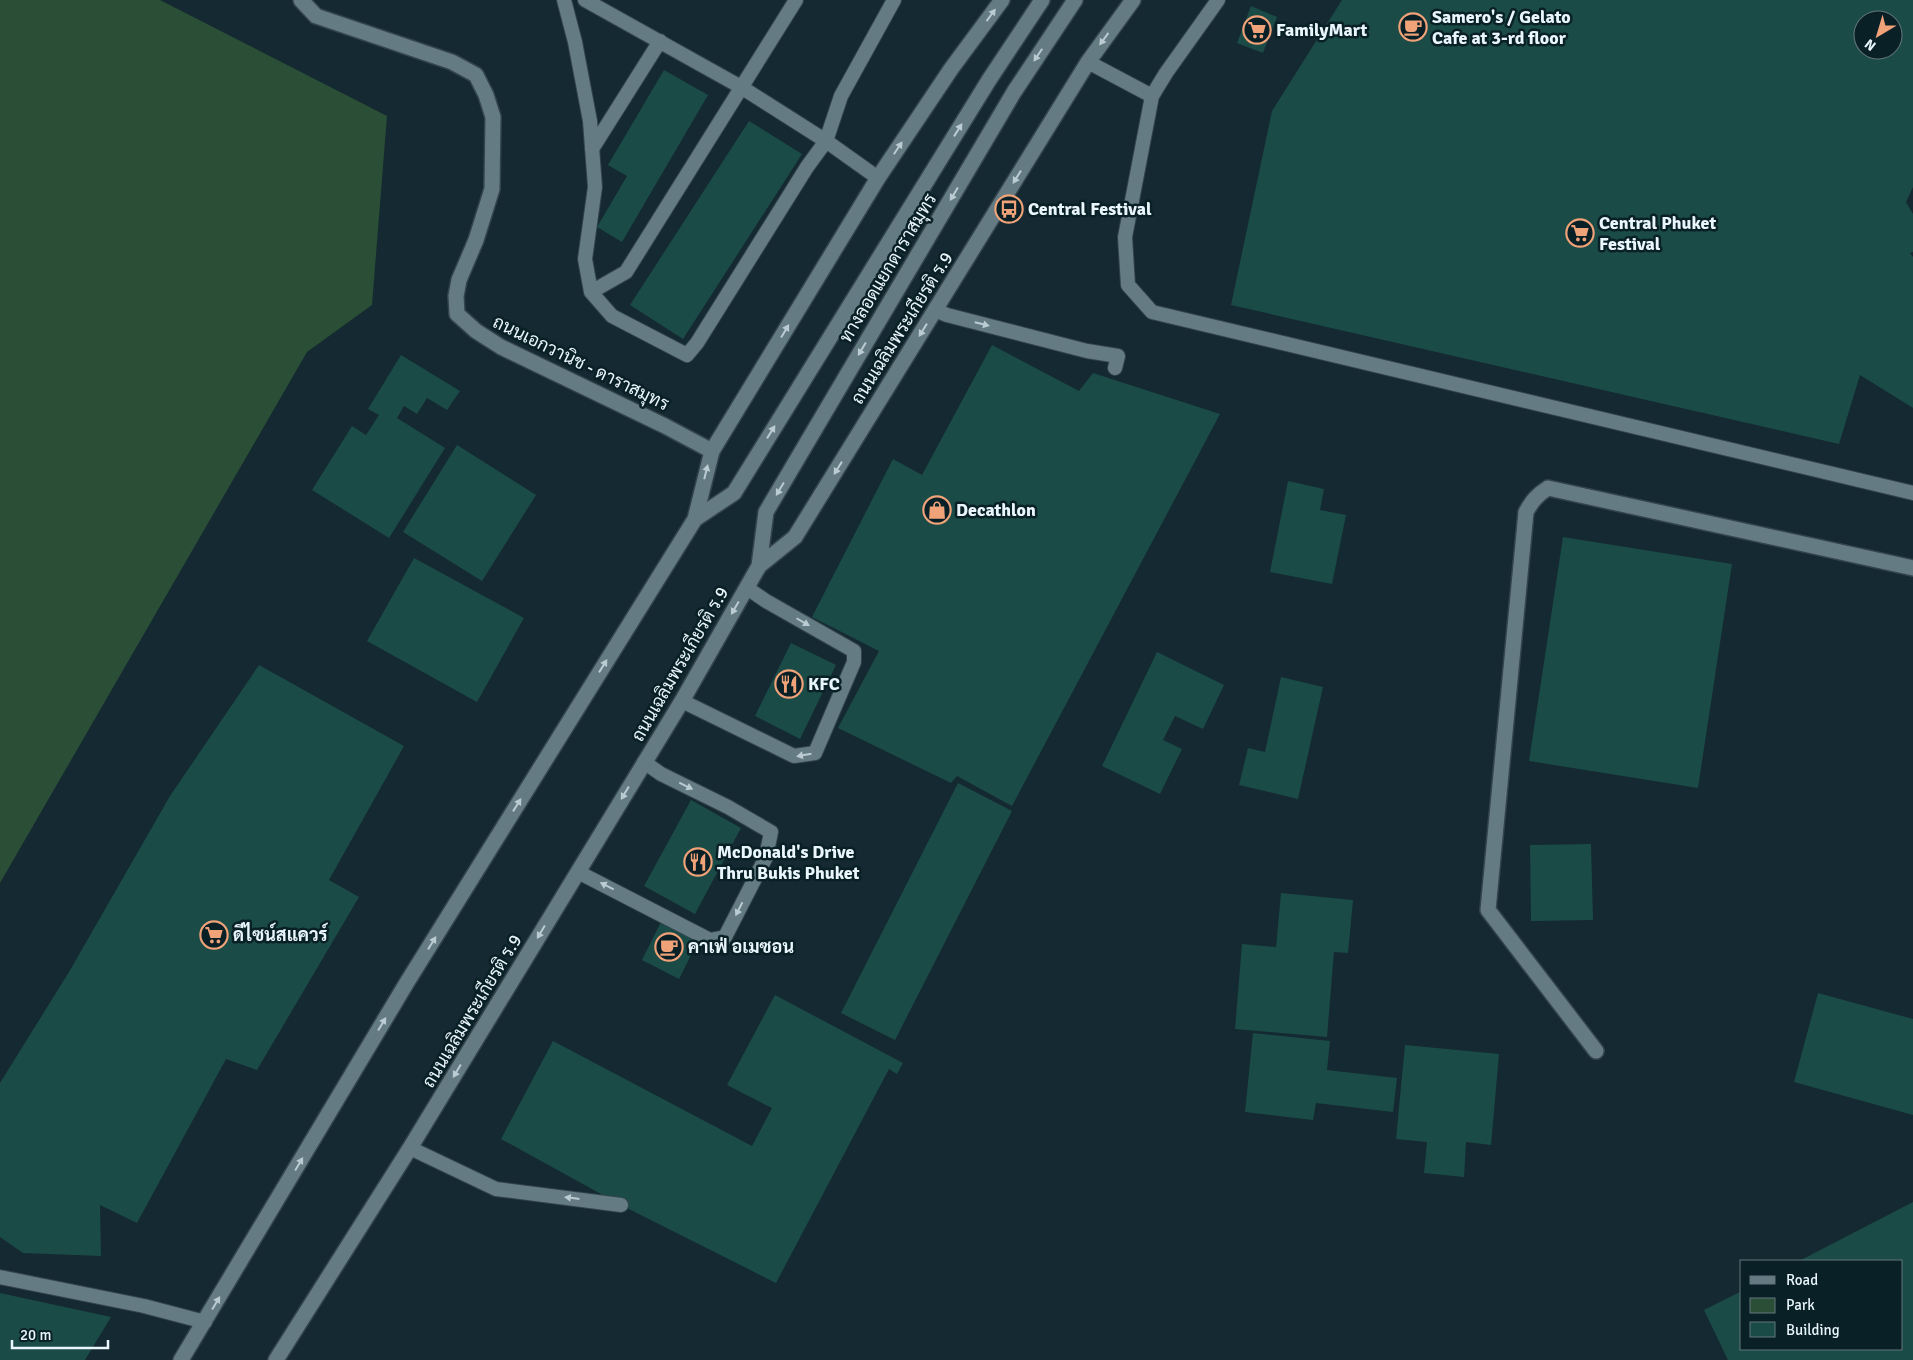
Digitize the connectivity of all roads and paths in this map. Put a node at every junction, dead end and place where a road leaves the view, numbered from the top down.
1 (301, 0) edge
2 (564, 0) edge
3 (585, 0) edge
4 (796, 0) edge
5 (894, 0) edge
6 (1002, 0) edge
7 (1042, 0) edge
8 (1075, 0) edge
9 (1133, 0) edge
10 (1218, 0) edge
11 (660, 41) junction
12 (1088, 62) junction
13 (740, 87) junction
14 (1152, 96) junction
15 (826, 141) junction
16 (592, 148) junction
17 (878, 178) junction
18 (590, 292) junction
19 (935, 310) junction
20 (1115, 368) dead end
21 (712, 451) junction
22 (1913, 493) edge
23 (695, 519) junction
24 (759, 566) junction
25 (1913, 568) edge
26 (747, 588) junction
27 (682, 701) junction
28 (644, 762) junction
29 (578, 872) junction
30 (1596, 1051) dead end
31 (410, 1148) junction
32 (621, 1205) dead end
33 (0, 1277) edge
34 (205, 1322) junction
35 (181, 1360) edge
36 (276, 1360) edge

1 - 21 main road, ถนนเอกวานิช - ดาราสมุทร
2 - 16 lane
3 - 11 lane
4 - 13 lane
5 - 15 lane
17 -> 6 main road
23 -> 7 main road, ทางลอดแยกดาราสมุทร
8 -> 24 main road, ทางลอดแยกดาราสมุทร
9 -> 12 main road, ถนนเฉลิมพระเกียรติ ร.9
10 - 14 lane
11 - 13 lane
11 - 16 lane
12 - 14 lane
12 -> 19 main road, ถนนเฉลิมพระเกียรติ ร.9
13 - 15 lane
13 - 18 lane
14 - 22 lane
15 - 17 lane
15 - 18 lane
16 - 18 lane
21 -> 17 main road
19 -> 20 lane
19 -> 24 main road, ถนนเฉลิมพระเกียรติ ร.9
23 -> 21 main road
34 -> 23 main road
24 - 26 main road, ถนนเฉลิมพระเกียรติ ร.9
25 - 30 main road
26 -> 27 main road, ถนนเฉลิมพระเกียรติ ร.9
26 -> 27 lane
27 - 28 main road, ถนนเฉลิมพระเกียรติ ร.9
28 -> 29 main road, ถนนเฉลิมพระเกียรติ ร.9
28 -> 29 lane
29 -> 31 main road, ถนนเฉลิมพระเกียรติ ร.9
32 -> 31 lane
31 - 36 main road, ถนนเฉลิมพระเกียรติ ร.9
33 - 34 lane
34 - 35 main road

